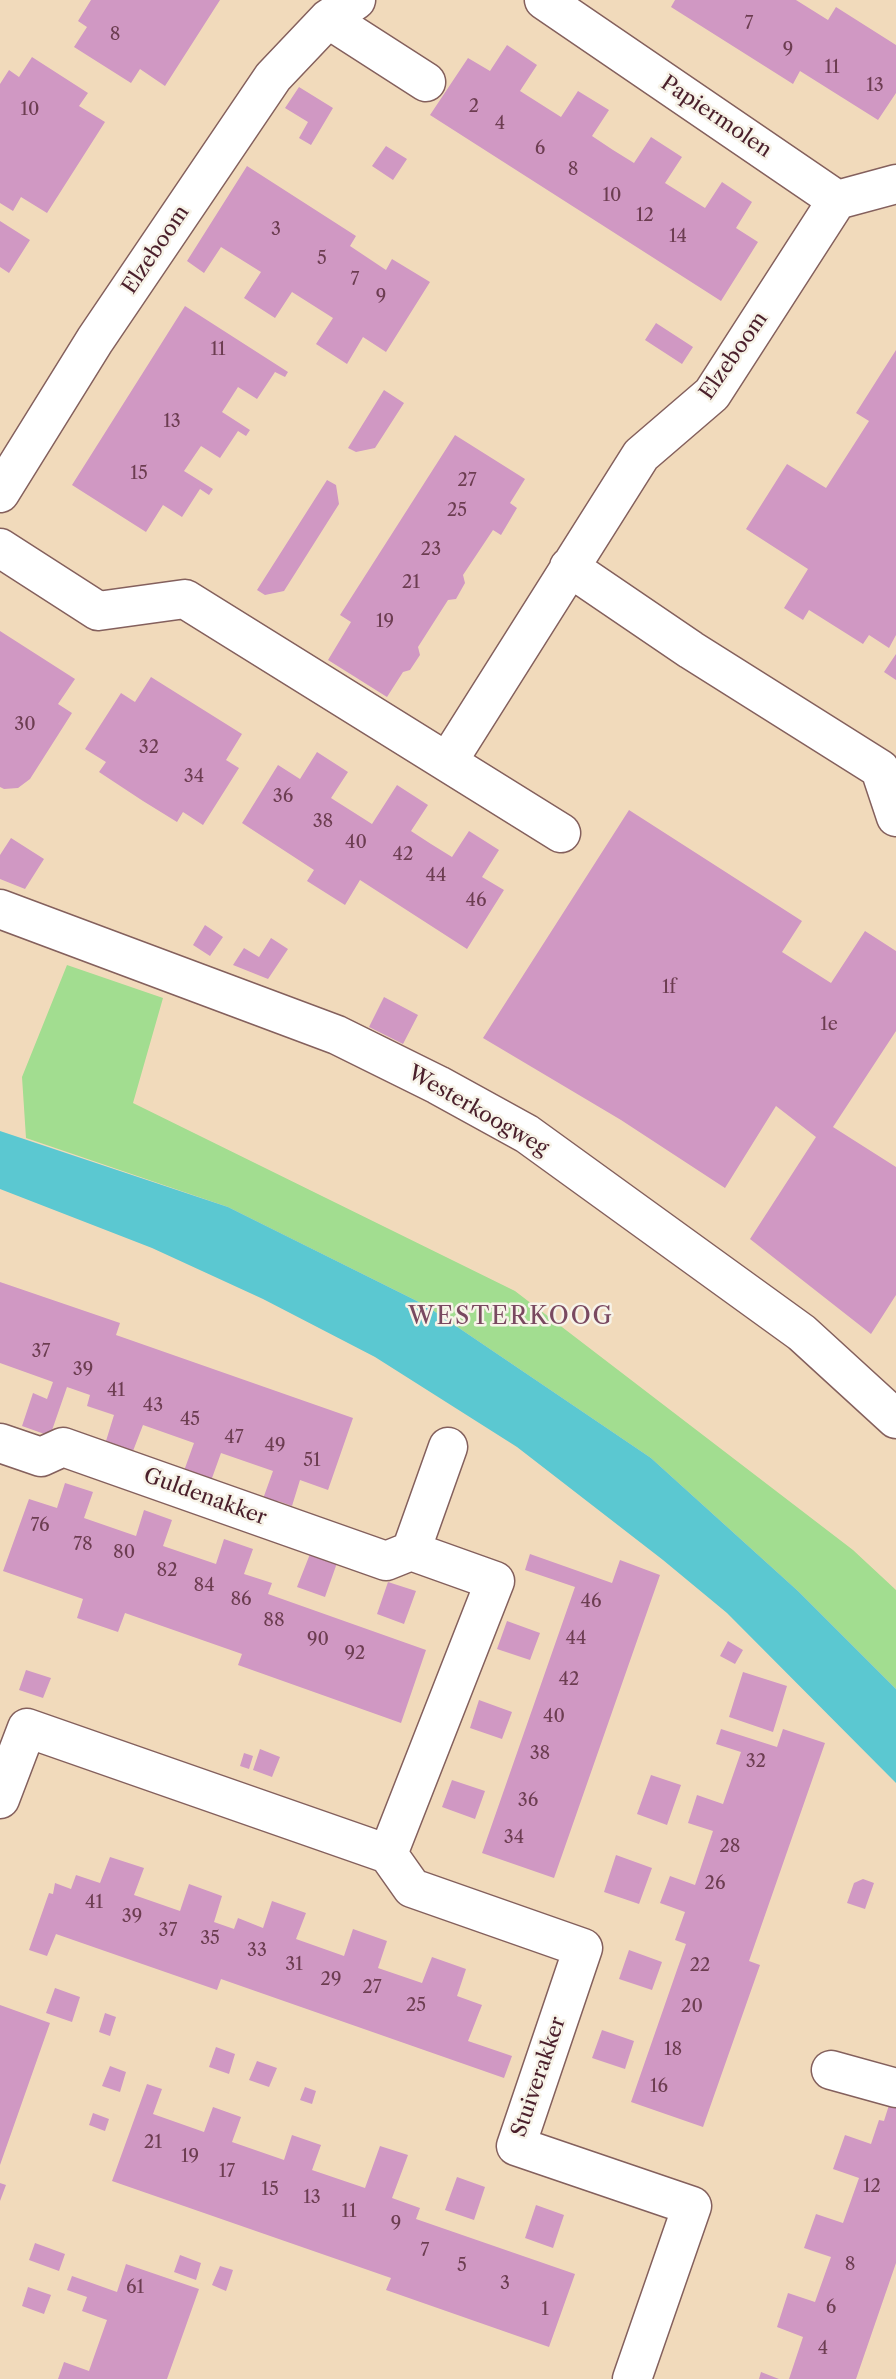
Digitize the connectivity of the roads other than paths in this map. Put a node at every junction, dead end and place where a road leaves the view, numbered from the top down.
1 (544, 0) edge
2 (342, 9) edge
3 (426, 82) dead end
4 (896, 184) edge
5 (837, 200) junction
6 (0, 493) edge
7 (0, 548) edge
8 (569, 567) junction
9 (448, 761) junction
10 (896, 817) edge
11 (561, 833) dead end
12 (0, 909) edge
13 (896, 1419) edge
14 (0, 1443) edge
15 (448, 1447) dead end
16 (411, 1551) junction
17 (0, 1799) edge
18 (388, 1854) junction
19 (831, 2070) dead end
20 (896, 2088) edge
21 (632, 2379) edge

1 - 5 street, Papiermolen
2 - 3 street, Elzeboom
2 - 6 street, Elzeboom
4 - 5 street
5 - 8 street, Elzeboom
7 - 9 street
8 - 9 street, Elzeboom
8 - 10 street
9 - 11 street
12 - 13 street, Westerkoogweg
14 - 16 street, Guldenakker
15 - 16 street
16 - 18 street
17 - 18 street
18 - 21 street, Stuiverakker
19 - 20 street

